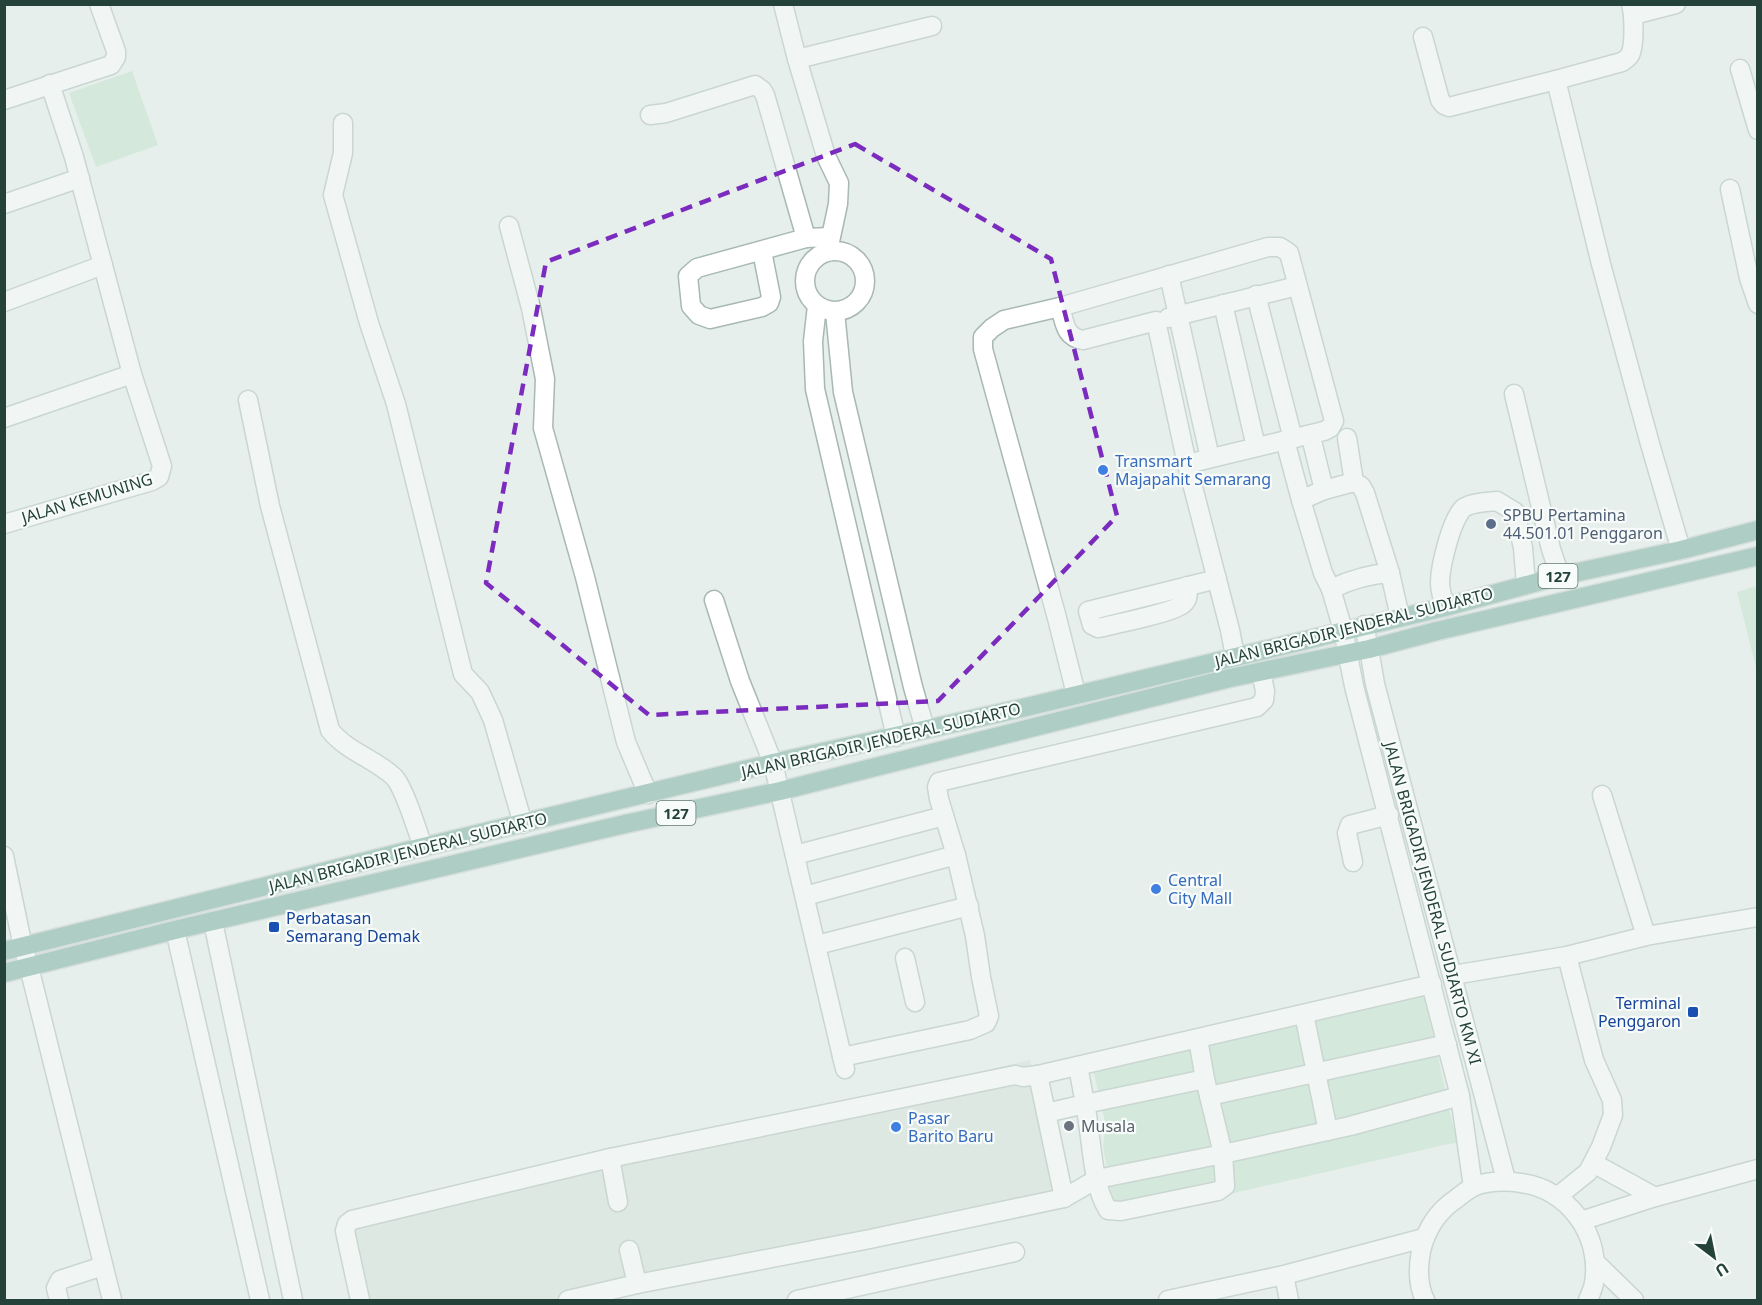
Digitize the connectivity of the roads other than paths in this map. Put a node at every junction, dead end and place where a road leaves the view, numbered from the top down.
1 (99, 4) edge
2 (783, 4) edge
3 (1676, 4) edge
4 (1632, 10) edge
5 (932, 26) dead end
6 (1423, 37) dead end
7 (797, 59) junction
8 (1740, 69) dead end
9 (1556, 80) junction
10 (50, 84) junction
11 (4, 100) edge
12 (650, 115) dead end
13 (344, 123) dead end
14 (1758, 130) edge
15 (80, 178) junction
16 (1730, 189) dead end
17 (4, 204) edge
18 (509, 226) dead end
19 (806, 238) junction
20 (829, 244) junction
21 (762, 251) junction
22 (103, 265) junction
23 (1169, 275) junction
24 (1297, 286) junction
25 (1256, 295) junction
26 (4, 302) edge
27 (1223, 304) junction
28 (1758, 304) edge
29 (817, 306) junction
30 (1060, 307) junction
31 (835, 312) junction
32 (1179, 315) junction
33 (1156, 321) junction
34 (132, 374) junction
35 (1514, 394) dead end
36 (248, 400) dead end
37 (4, 418) edge
38 (1347, 438) dead end
39 (1312, 441) dead end
40 (1290, 443) junction
41 (1256, 447) junction
42 (1210, 458) junction
43 (1187, 464) junction
44 (1354, 482) junction
45 (1324, 490) junction
46 (1301, 500) junction
47 (4, 524) edge
48 (1758, 530) edge
49 (1681, 550) junction
50 (1758, 556) edge
51 (1390, 573) junction
52 (1560, 576) junction
53 (1216, 579) junction
54 (1526, 585) junction
55 (1331, 589) junction
56 (714, 600) dead end
57 (1445, 607) junction
58 (1400, 617) junction
59 (1057, 618) junction
60 (1364, 625) junction
61 (1343, 630) junction
62 (1369, 649) junction
63 (1348, 654) junction
64 (1235, 656) junction
65 (1261, 672) junction
66 (1076, 694) junction
67 (925, 729) junction
68 (896, 737) junction
69 (773, 763) junction
70 (780, 791) junction
71 (648, 794) junction
72 (1602, 795) dead end
73 (1389, 815) junction
74 (944, 816) junction
75 (523, 824) junction
76 (423, 847) junction
77 (795, 855) junction
78 (956, 855) junction
79 (4, 856) edge
80 (1353, 862) dead end
81 (805, 896) junction
82 (969, 906) junction
83 (1758, 917) edge
84 (213, 922) junction
85 (176, 930) junction
86 (1646, 936) junction
87 (817, 945) junction
88 (23, 947) junction
89 (4, 951) edge
90 (1567, 956) junction
91 (905, 958) dead end
92 (29, 967) junction
93 (4, 973) edge
94 (1453, 975) junction
95 (1432, 984) junction
96 (915, 1002) dead end
97 (1304, 1014) junction
98 (1198, 1039) junction
99 (1447, 1044) junction
100 (1078, 1066) junction
101 (1315, 1072) junction
102 (1038, 1075) junction
103 (1207, 1088) junction
104 (1460, 1096) junction
105 (1085, 1104) junction
106 (1046, 1113) junction
107 (1328, 1131) junction
108 (1223, 1154) junction
109 (610, 1158) junction
110 (1593, 1163) junction
111 (1758, 1169) edge
112 (1097, 1179) junction
113 (1506, 1180) junction
114 (1473, 1187) junction
115 (1558, 1196) junction
116 (1654, 1197) junction
117 (1064, 1198) junction
118 (618, 1202) dead end
119 (1581, 1221) junction
120 (1424, 1238) junction
121 (629, 1250) dead end
122 (1015, 1252) dead end
123 (1595, 1262) junction
124 (103, 1266) junction
125 (1284, 1275) junction
126 (637, 1284) junction
127 (59, 1300) edge
128 (112, 1300) edge
129 (260, 1300) edge
130 (293, 1300) edge
131 (360, 1300) edge
132 (568, 1300) edge
133 (797, 1300) edge
134 (1168, 1300) edge
135 (1289, 1300) edge
136 (1425, 1300) edge
137 (1588, 1300) edge
138 (1634, 1300) edge

1 - 10 street
2 - 7 street
3 - 4 street
4 - 9 street
5 - 7 street
6 - 9 street
7 - 20 street
8 - 14 street
9 - 49 street
10 - 11 street
10 - 15 street
12 - 19 street
13 - 75 street
15 - 17 street
15 - 22 street
16 - 28 street
18 - 71 street
19 - 20 street
19 - 21 street
20 - 29 street
20 - 31 street
21 - 21 street
22 - 26 street
22 - 34 street
23 - 24 street
23 - 30 street
23 - 32 street
24 - 25 street
24 - 40 street
25 - 27 street
25 - 40 street, JALAN BRIGADIR JENDERAL SUDIARTO KM XI
27 - 32 street
27 - 41 street
29 - 31 street
29 - 68 street
30 - 33 street
30 - 59 street
31 - 67 street
32 - 33 street
32 - 42 street
33 - 43 street
34 - 37 street
34 - 47 street, JALAN KEMUNING
35 - 52 street
36 - 76 street
38 - 44 street
39 - 45 street
40 - 41 street
40 - 46 street, JALAN BRIGADIR JENDERAL SUDIARTO KM XI
41 - 42 street
42 - 43 street
43 - 53 street
44 - 45 street
44 - 51 street
45 - 46 street
46 - 55 street, JALAN BRIGADIR JENDERAL SUDIARTO KM XI
48 - 49 main road, JALAN BRIGADIR JENDERAL SUDIARTO / 127
49 - 52 main road, JALAN BRIGADIR JENDERAL SUDIARTO / 127
50 - 62 main road, JALAN BRIGADIR JENDERAL SUDIARTO / 127
51 - 55 street
51 - 58 street
52 - 54 main road, JALAN BRIGADIR JENDERAL SUDIARTO / 127
53 - 59 street
53 - 64 street
54 - 57 main road, JALAN BRIGADIR JENDERAL SUDIARTO / 127
54 - 57 street
55 - 61 street, JALAN BRIGADIR JENDERAL SUDIARTO KM XI
56 - 69 street
57 - 58 main road, JALAN BRIGADIR JENDERAL SUDIARTO / 127
58 - 60 main road, JALAN BRIGADIR JENDERAL SUDIARTO / 127
59 - 66 street
60 - 61 main road, JALAN BRIGADIR JENDERAL SUDIARTO / 127
60 - 62 street, JALAN BRIGADIR JENDERAL SUDIARTO KM XI
61 - 63 street, JALAN BRIGADIR JENDERAL SUDIARTO KM XI
61 - 64 main road, JALAN BRIGADIR JENDERAL SUDIARTO / 127
62 - 63 main road, JALAN BRIGADIR JENDERAL SUDIARTO / 127
62 - 94 street, JALAN BRIGADIR JENDERAL SUDIARTO KM XI
63 - 65 main road, JALAN BRIGADIR JENDERAL SUDIARTO / 127
63 - 73 street, JALAN BRIGADIR JENDERAL SUDIARTO KM XI
64 - 66 main road, JALAN BRIGADIR JENDERAL SUDIARTO / 127
65 - 70 main road, JALAN BRIGADIR JENDERAL SUDIARTO / 127
65 - 74 street
66 - 67 main road, JALAN BRIGADIR JENDERAL SUDIARTO / 127
67 - 68 main road, JALAN BRIGADIR JENDERAL SUDIARTO / 127
68 - 69 main road, JALAN BRIGADIR JENDERAL SUDIARTO / 127
69 - 70 street
69 - 71 main road, JALAN BRIGADIR JENDERAL SUDIARTO / 127
70 - 77 street
70 - 84 main road, JALAN BRIGADIR JENDERAL SUDIARTO / 127
71 - 75 main road, JALAN BRIGADIR JENDERAL SUDIARTO / 127
72 - 86 street
73 - 80 street
73 - 95 street, JALAN BRIGADIR JENDERAL SUDIARTO KM XI
74 - 77 street
74 - 78 street
75 - 76 main road, JALAN BRIGADIR JENDERAL SUDIARTO / 127
76 - 88 main road, JALAN BRIGADIR JENDERAL SUDIARTO / 127
77 - 81 street
78 - 81 street
78 - 82 street
79 - 88 street
81 - 87 street
82 - 87 street
82 - 87 street
83 - 86 street
84 - 85 main road, JALAN BRIGADIR JENDERAL SUDIARTO / 127
84 - 130 street
85 - 92 main road, JALAN BRIGADIR JENDERAL SUDIARTO / 127
85 - 129 street
86 - 90 street
88 - 89 main road, JALAN BRIGADIR JENDERAL SUDIARTO / 127
88 - 92 street
90 - 94 street
90 - 110 street
91 - 96 street
92 - 93 main road, JALAN BRIGADIR JENDERAL SUDIARTO / 127
92 - 124 street
94 - 113 street, JALAN BRIGADIR JENDERAL SUDIARTO KM XI
95 - 97 street
95 - 99 street, JALAN BRIGADIR JENDERAL SUDIARTO KM XI
97 - 98 street
97 - 101 street
98 - 100 street
98 - 103 street
99 - 101 street
99 - 104 street, JALAN BRIGADIR JENDERAL SUDIARTO KM XI
100 - 102 street
100 - 105 street
101 - 103 street
101 - 107 street
102 - 106 street
102 - 109 street
103 - 105 street
103 - 108 street
104 - 107 street
104 - 114 street, JALAN BRIGADIR JENDERAL SUDIARTO KM XI
105 - 106 street
105 - 112 street
106 - 117 street
107 - 108 street
108 - 112 street
108 - 112 street
109 - 118 street
109 - 131 street
110 - 115 street
110 - 116 street
111 - 116 street
112 - 117 street
113 - 114 street
113 - 115 street
114 - 120 street
115 - 119 street
116 - 119 street
117 - 126 street
119 - 123 street
120 - 125 street
120 - 136 street
121 - 126 street
122 - 133 street
123 - 137 street
123 - 138 street
124 - 127 street
124 - 128 street
125 - 134 street
125 - 135 street
126 - 132 street

